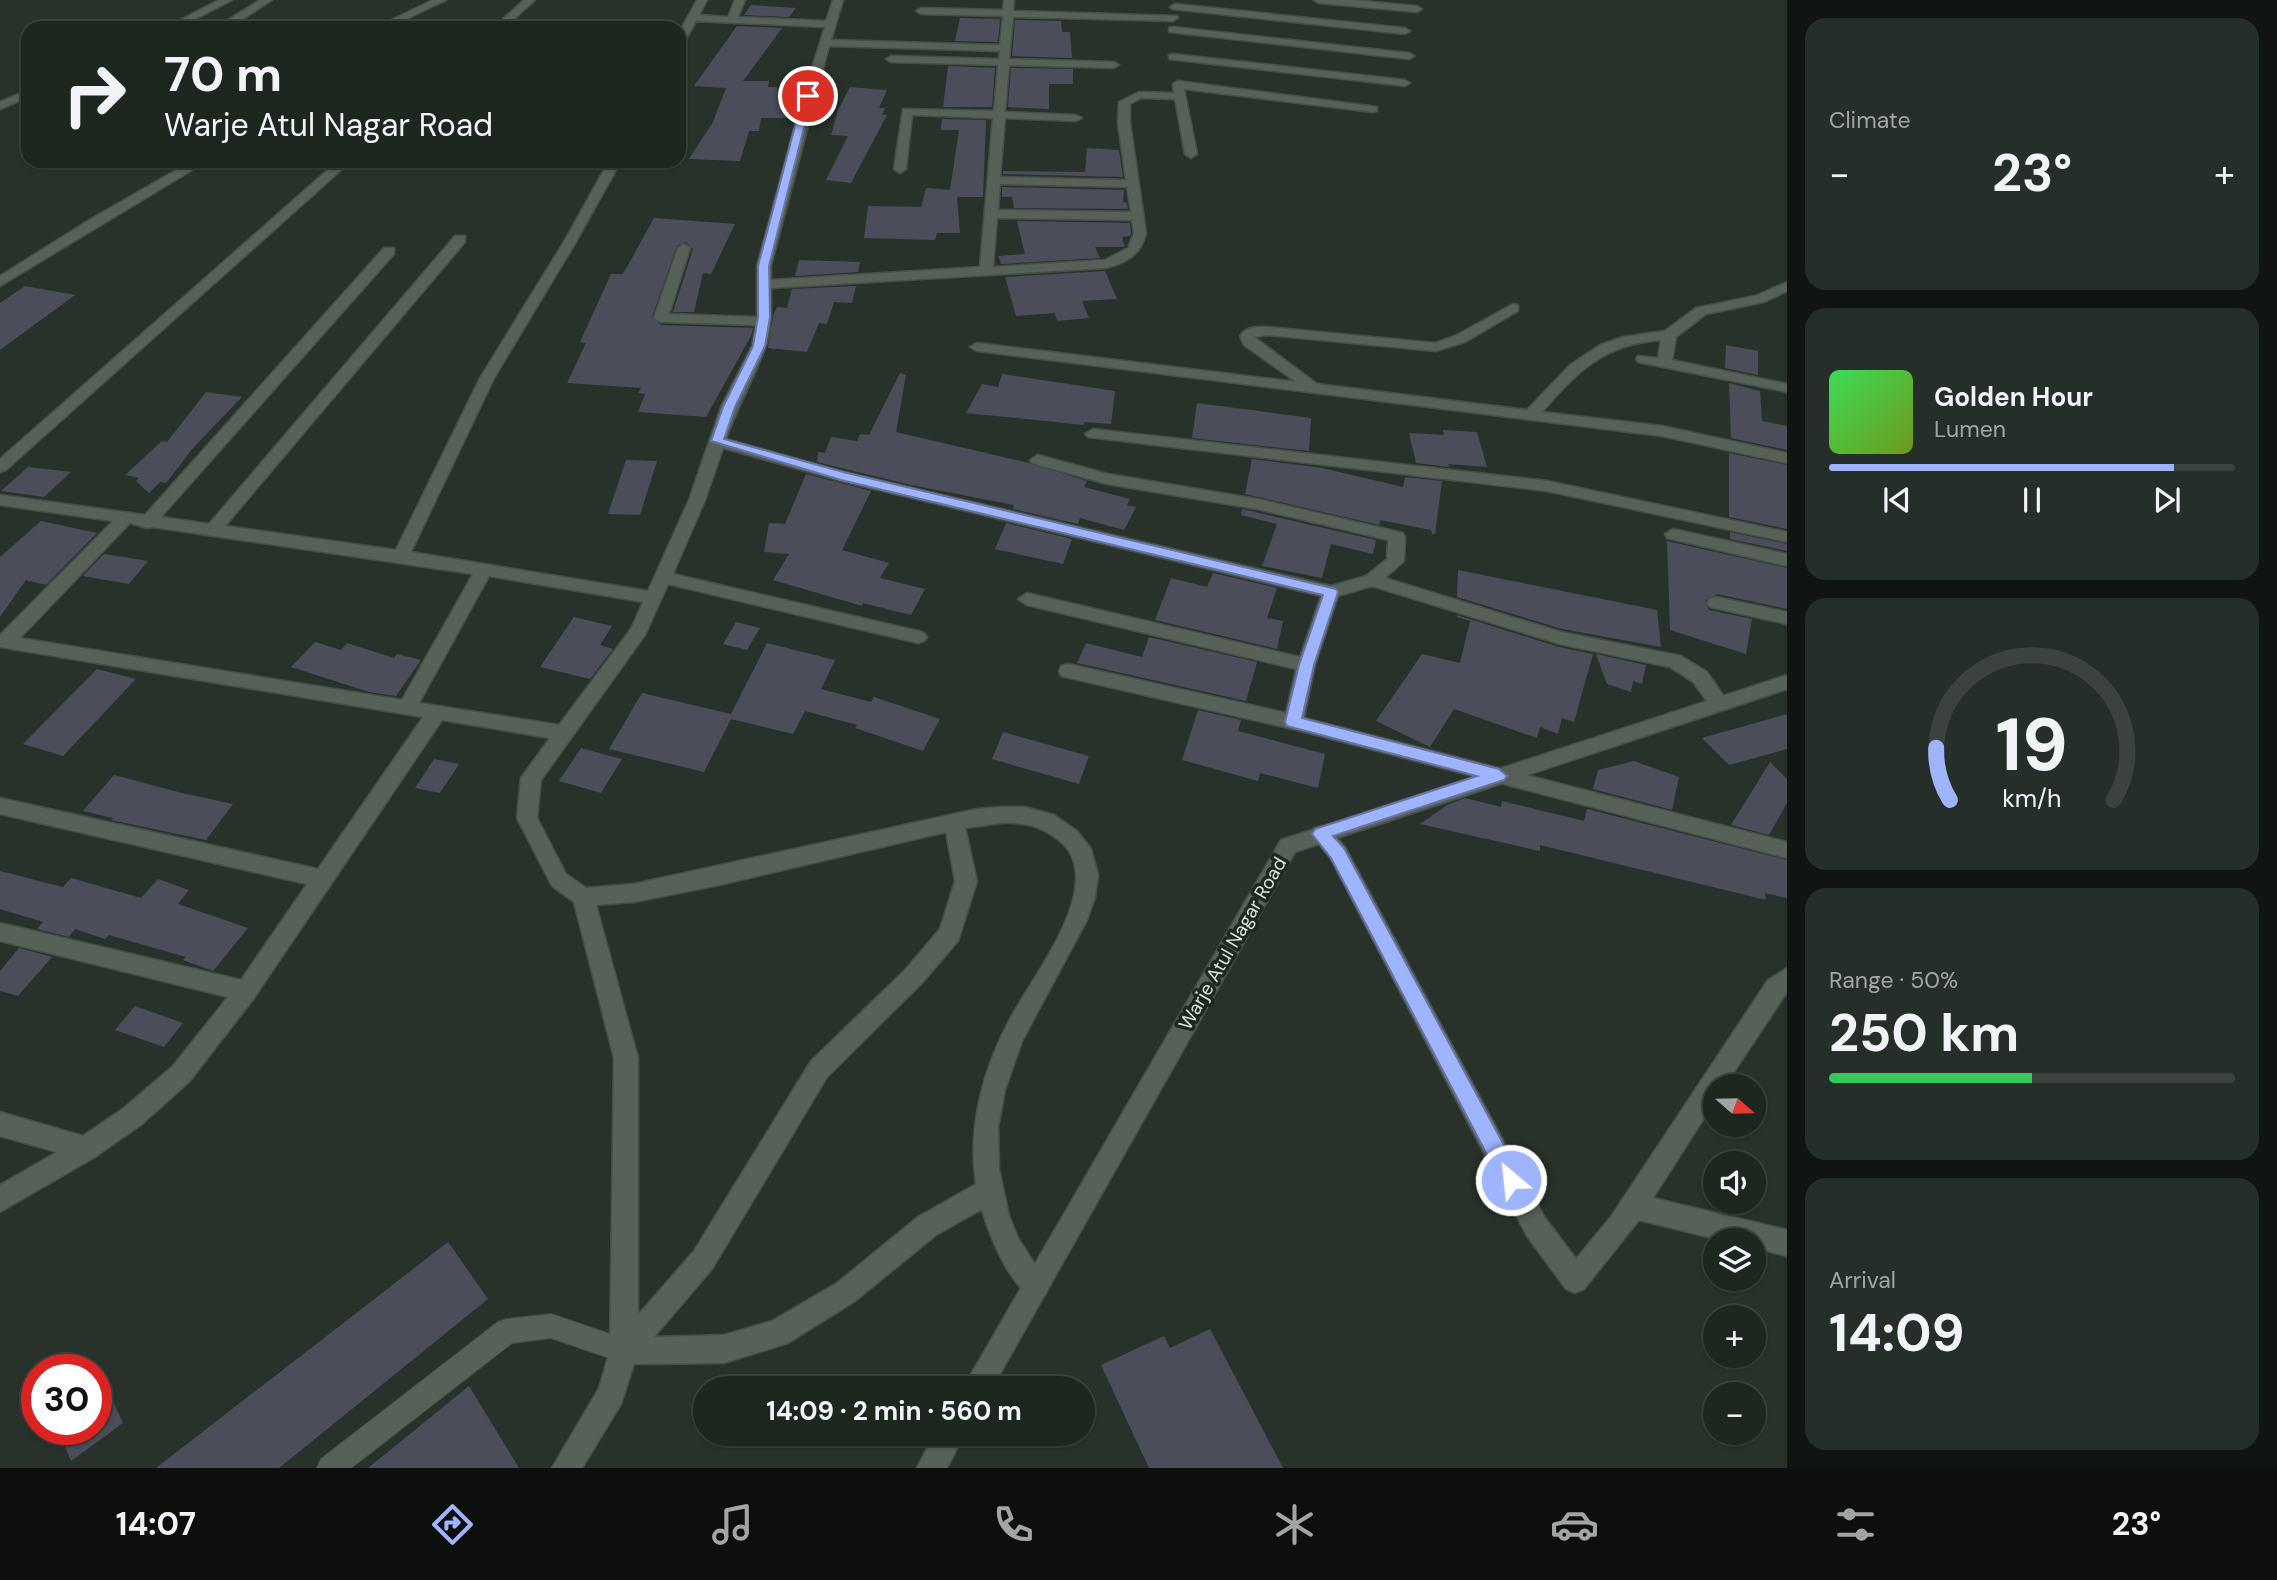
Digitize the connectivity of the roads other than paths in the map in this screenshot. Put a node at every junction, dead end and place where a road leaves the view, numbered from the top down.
1 (227, 0) edge
2 (267, 0) edge
3 (441, 0) edge
4 (530, 0) edge
5 (702, 0) edge
6 (740, 0) edge
7 (838, 0) edge
8 (1009, 0) edge
9 (1319, 0) edge
10 (1417, 9) dead end
11 (921, 10) dead end
12 (1009, 13) junction
13 (1174, 14) edge
14 (692, 18) junction
15 (732, 20) junction
16 (184, 21) edge
17 (232, 21) edge
18 (395, 21) edge
19 (506, 21) edge
20 (830, 24) junction
21 (686, 30) edge
22 (1405, 31) dead end
23 (824, 43) junction
24 (1006, 48) junction
25 (1409, 56) dead end
26 (891, 59) dead end
27 (1005, 62) junction
28 (1114, 65) dead end
29 (1177, 76) junction
30 (1405, 83) dead end
31 (21, 96) edge
32 (0, 106) edge
33 (1373, 109) dead end
34 (1000, 114) junction
35 (1076, 118) dead end
36 (1191, 154) dead end
37 (189, 168) edge
38 (337, 168) edge
39 (611, 168) edge
40 (900, 169) dead end
41 (994, 180) junction
42 (1133, 184) junction
43 (991, 214) junction
44 (1137, 216) junction
45 (460, 239) dead end
46 (684, 248) dead end
47 (389, 251) dead end
48 (986, 272) junction
49 (0, 282) edge
50 (764, 284) junction
51 (1787, 286) edge
52 (1513, 308) dead end
53 (763, 321) junction
54 (1669, 335) junction
55 (977, 347) dead end
56 (1643, 359) dead end
57 (1664, 363) junction
58 (1314, 388) junction
59 (1787, 388) edge
60 (1531, 415) junction
61 (1093, 434) dead end
62 (717, 441) junction
63 (1787, 458) edge
64 (1038, 460) dead end
65 (0, 467) edge
66 (1, 501) edge
67 (124, 520) junction
68 (147, 523) junction
69 (212, 531) junction
70 (1672, 534) dead end
71 (1787, 537) edge
72 (401, 556) junction
73 (1787, 560) edge
74 (483, 572) junction
75 (663, 577) junction
76 (1372, 580) junction
77 (1331, 592) junction
78 (654, 598) junction
79 (1027, 599) dead end
80 (1716, 603) dead end
81 (1787, 618) edge
82 (918, 637) dead end
83 (3, 642) edge
84 (1306, 665) junction
85 (1068, 671) dead end
86 (1787, 682) edge
87 (1720, 704) junction
88 (407, 708) junction
89 (437, 712) junction
90 (1293, 722) junction
91 (563, 733) junction
92 (1499, 776) junction
93 (0, 806) edge
94 (954, 824) junction
95 (1321, 834) junction
96 (1787, 850) edge
97 (323, 878) junction
98 (583, 897) junction
99 (0, 932) edge
100 (1783, 985) edge
101 (246, 991) junction
102 (0, 1124) edge
103 (86, 1149) junction
104 (992, 1189) junction
105 (0, 1199) edge
106 (1634, 1206) junction
107 (1787, 1242) edge
108 (1036, 1286) junction
109 (624, 1351) junction
110 (984, 1376) edge
111 (944, 1446) edge
112 (330, 1468) edge
113 (566, 1468) edge
114 (931, 1468) edge

1 - 16 street
2 - 17 street
3 - 18 street
4 - 19 street
5 - 14 street
6 - 15 street
7 - 20 street
8 - 12 street
9 - 10 street
11 - 12 street
12 - 13 street
12 - 24 street
13 - 22 street
13 - 25 street
13 - 29 street
14 - 15 street
14 - 21 street
15 - 20 street
20 - 23 street
23 - 24 street
23 - 50 street
24 - 27 street
26 - 27 street
27 - 28 street
27 - 34 street
29 - 30 street
29 - 33 street
29 - 36 street
29 - 42 street
31 - 32 street
34 - 35 street
34 - 40 street
34 - 41 street
37 - 49 street
38 - 65 street
39 - 72 street
41 - 42 street
41 - 43 street
42 - 44 street
43 - 44 street
43 - 48 street
44 - 48 street
45 - 69 street
46 - 53 street
47 - 68 street
48 - 50 street
50 - 53 street
51 - 54 street
52 - 58 street
53 - 62 street
54 - 57 street
54 - 60 street
55 - 58 street
56 - 57 street
57 - 59 street
58 - 60 street
60 - 63 street
61 - 71 street
62 - 75 street
62 - 77 street
64 - 76 street
66 - 67 street
67 - 68 street
67 - 83 street
68 - 69 street
69 - 72 street
70 - 73 street
72 - 74 street
74 - 78 street
74 - 88 street
75 - 78 street
75 - 82 street
76 - 77 street
76 - 87 street
77 - 84 street
78 - 91 street
79 - 84 street
80 - 81 street
83 - 88 street
84 - 90 street
85 - 90 street
86 - 87 street, Warje Atul Nagar Road
87 - 92 street, Warje Atul Nagar Road
88 - 89 street
89 - 91 street
89 - 97 street
90 - 92 street
91 - 98 street
92 - 95 street, Warje Atul Nagar Road
92 - 96 street
93 - 97 street
94 - 98 street
94 - 104 street
94 - 109 street
95 - 106 street
95 - 108 street, Warje Atul Nagar Road
97 - 101 street
98 - 109 street
99 - 101 street
100 - 106 street
101 - 103 street
102 - 103 street
103 - 105 street
104 - 108 street
104 - 109 street
106 - 107 street
108 - 110 street, Warje Atul Nagar Road
109 - 112 lane
109 - 113 street
111 - 114 street

